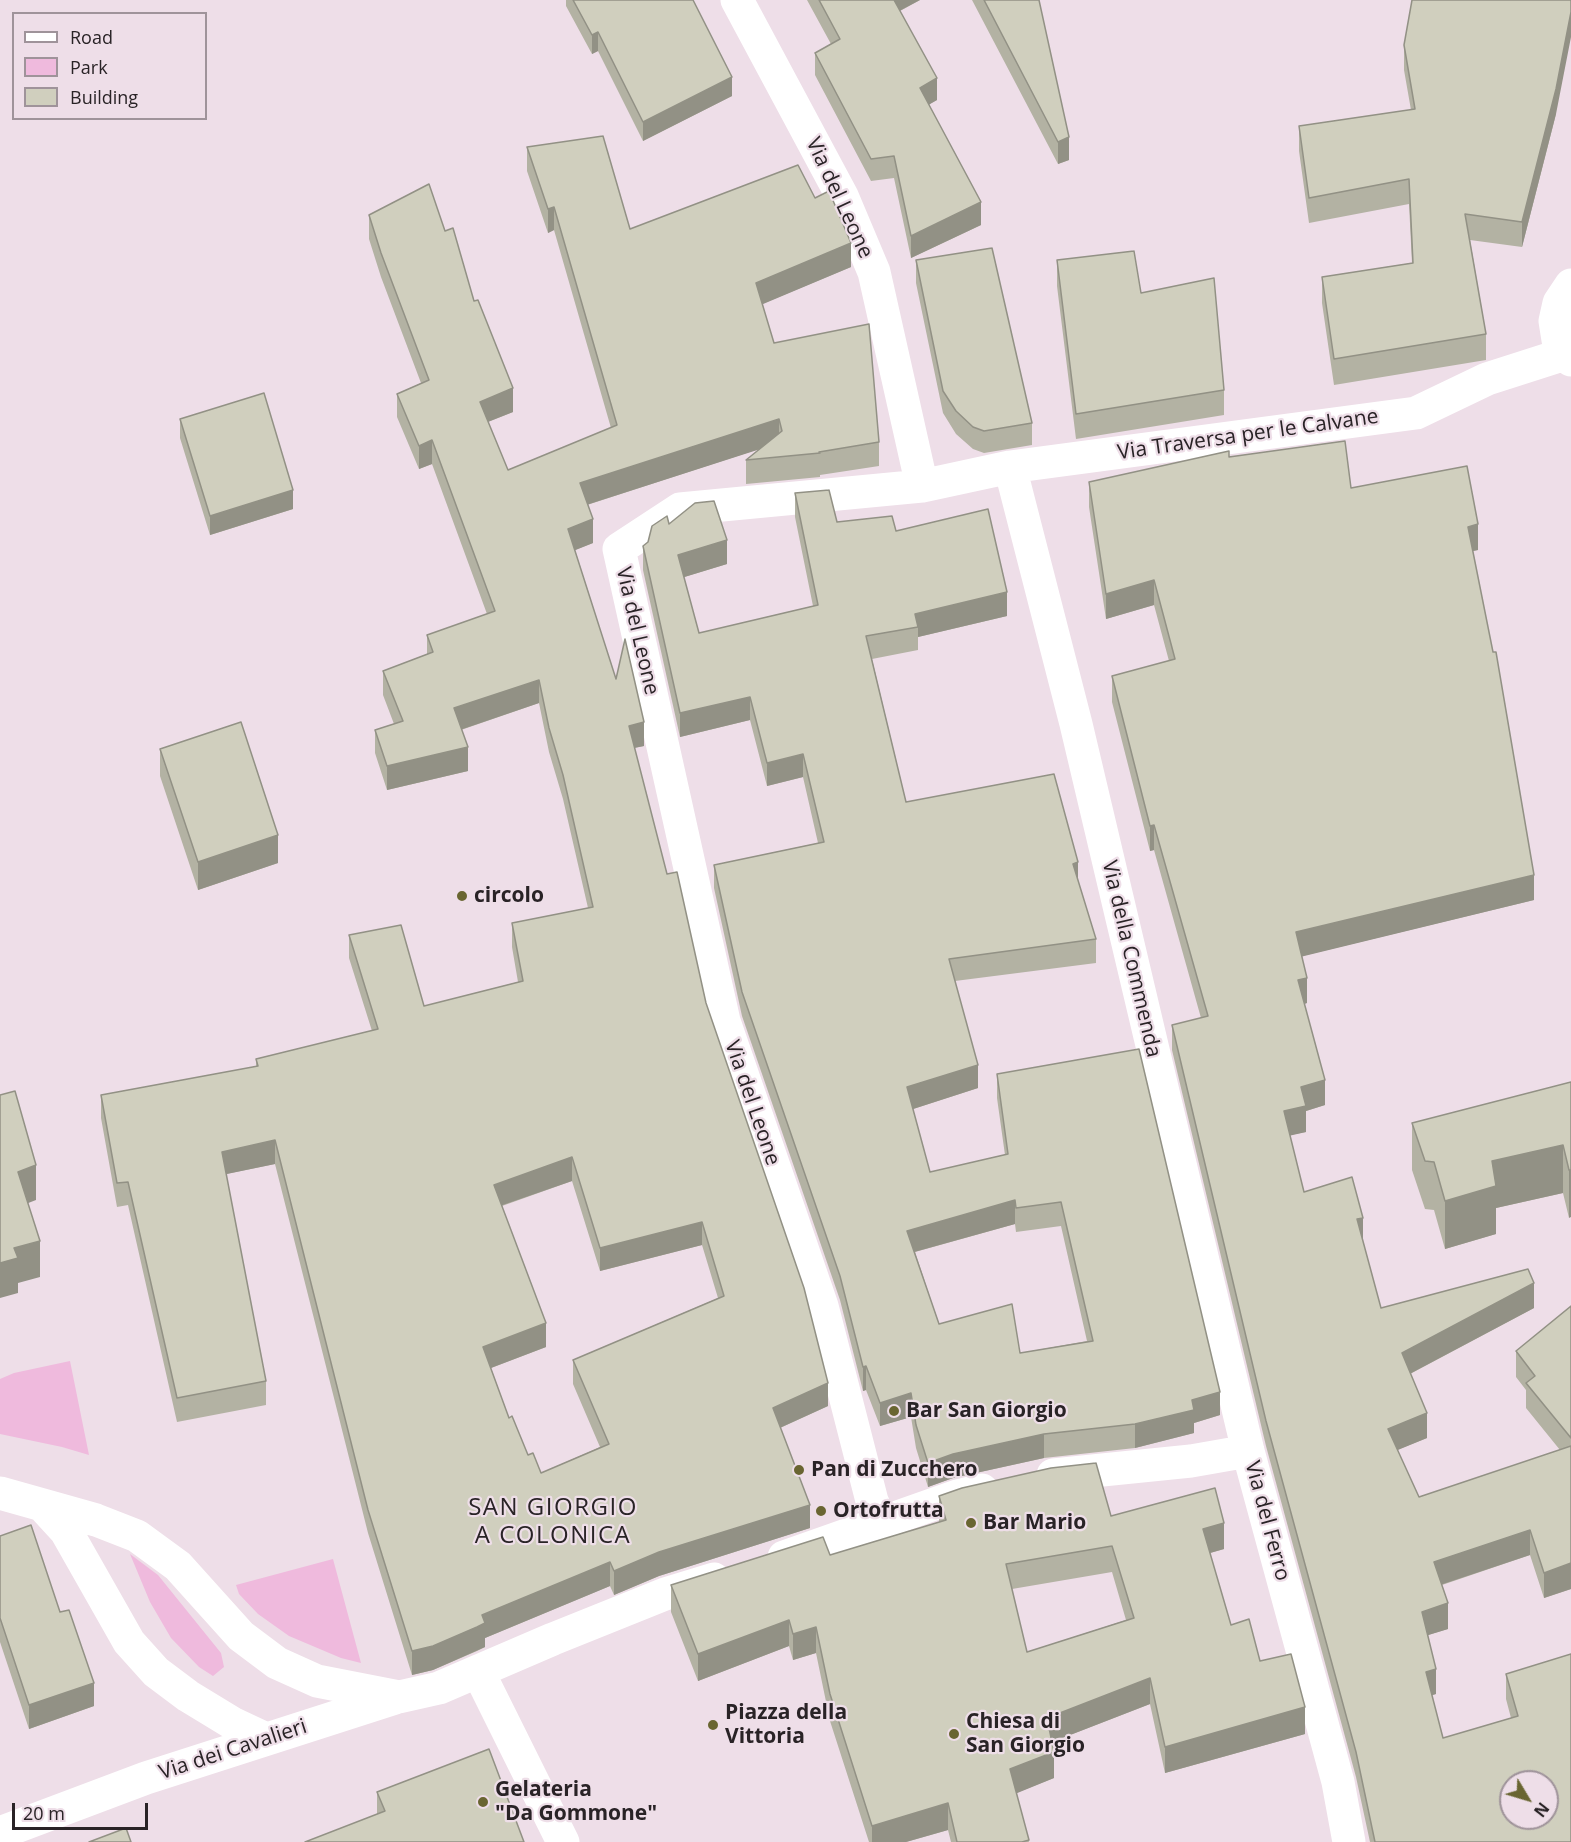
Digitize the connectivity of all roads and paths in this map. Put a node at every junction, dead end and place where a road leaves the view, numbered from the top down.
1 (736, 0) edge
2 (1570, 283) edge
3 (1568, 357) edge
4 (1010, 467) junction
5 (922, 486) junction
6 (1248, 1451) junction
7 (0, 1493) edge
8 (44, 1506) junction
9 (881, 1522) junction
10 (748, 1568) joint
11 (478, 1671) junction
12 (399, 1697) junction
13 (266, 1739) junction
14 (0, 1833) edge
15 (563, 1842) edge
16 (1349, 1842) edge

1 - 5 street, Via del Leone
2 - 3 street, Via Traversa per le Calvane
3 - 4 street, Via Traversa per le Calvane
4 - 5 street, Via Traversa per le Calvane
4 - 6 street, Via della Commenda
5 - 9 street, Via del Leone
6 - 9 street, Via del Ferro
6 - 16 street, Via del Ferro
7 - 8 street
8 - 12 street
8 - 13 street
9 - 10 street, Via del Ferro
10 - 11 street, Via dei Cavalieri
11 - 12 street, Via dei Cavalieri
11 - 15 street
12 - 13 street, Via dei Cavalieri
13 - 14 street, Via dei Cavalieri

